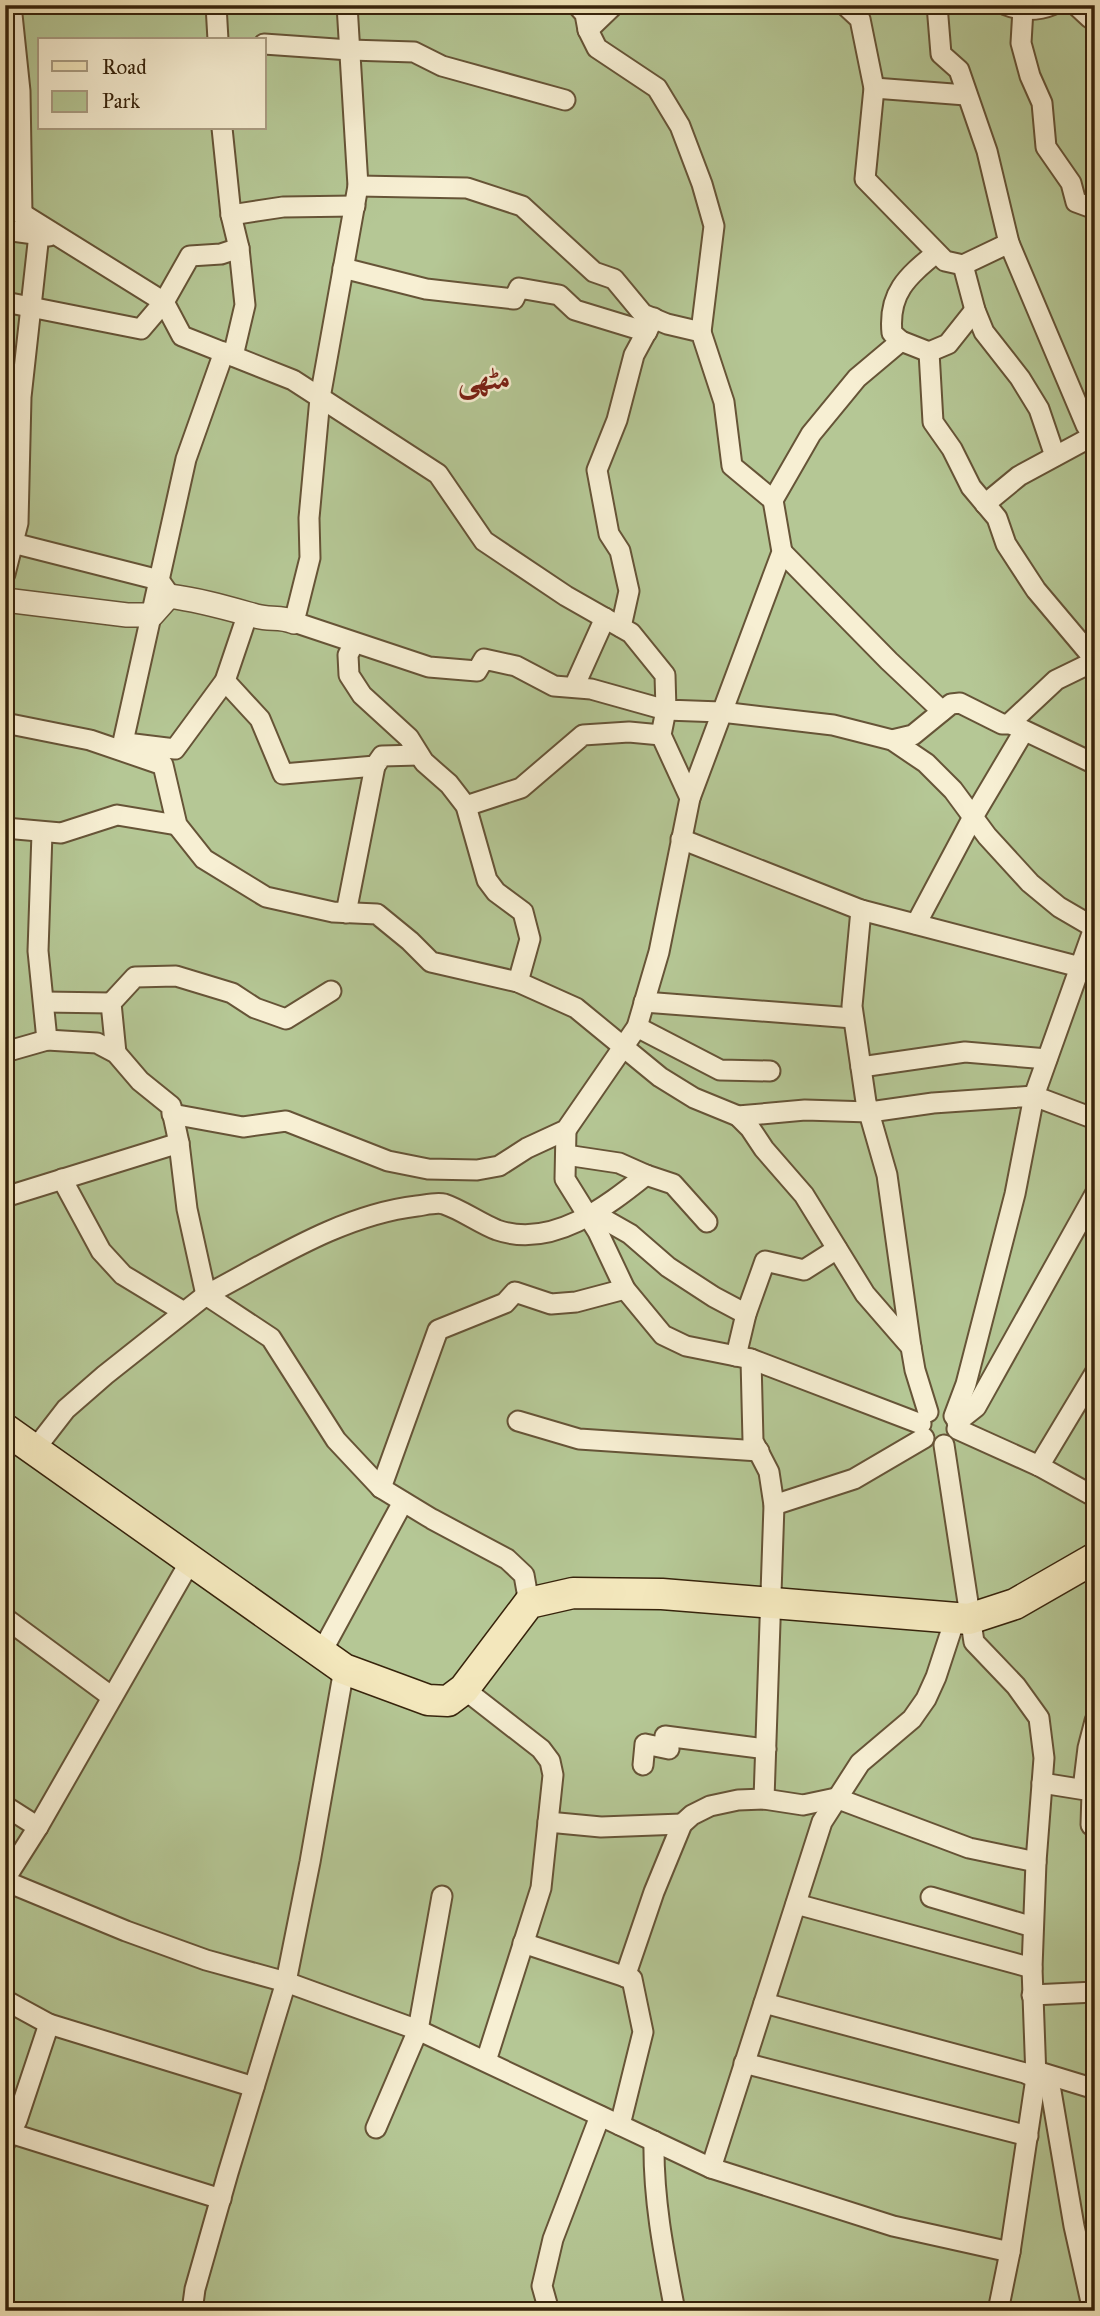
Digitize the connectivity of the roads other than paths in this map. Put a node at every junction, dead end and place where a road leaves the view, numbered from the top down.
1 (11, 5) edge
2 (216, 5) edge
3 (347, 5) edge
4 (577, 5) edge
5 (614, 5) edge
6 (845, 5) edge
7 (937, 5) edge
8 (1052, 5) edge
9 (1076, 5) edge
10 (1015, 7) edge
11 (1095, 19) edge
12 (588, 30) junction
13 (218, 38) edge
14 (266, 44) edge
15 (350, 50) junction
16 (874, 88) junction
17 (13, 91) edge
18 (966, 95) junction
19 (565, 100) dead end
20 (222, 130) edge
21 (358, 186) junction
22 (5, 203) edge
23 (355, 206) junction
24 (1095, 209) edge
25 (22, 215) junction
26 (231, 215) junction
27 (5, 230) edge
28 (48, 236) junction
29 (1009, 243) junction
30 (239, 248) junction
31 (936, 253) junction
32 (963, 265) junction
33 (343, 268) junction
34 (5, 302) edge
35 (164, 302) junction
36 (32, 306) junction
37 (975, 310) junction
38 (651, 325) junction
39 (701, 332) junction
40 (901, 341) junction
41 (929, 352) junction
42 (228, 354) junction
43 (13, 396) edge
44 (320, 398) junction
45 (1094, 437) edge
46 (1055, 456) junction
47 (773, 500) junction
48 (985, 504) junction
49 (9, 542) edge
50 (782, 552) junction
51 (5, 574) edge
52 (164, 588) junction
53 (5, 600) edge
54 (248, 613) junction
55 (152, 615) junction
56 (294, 622) junction
57 (613, 623) junction
58 (354, 643) junction
59 (1095, 660) edge
60 (225, 681) junction
61 (574, 687) junction
62 (666, 710) junction
63 (942, 711) junction
64 (722, 712) junction
65 (5, 723) edge
66 (1016, 727) junction
67 (661, 735) junction
68 (892, 740) junction
69 (121, 746) junction
70 (419, 755) junction
71 (1095, 764) edge
72 (375, 766) junction
73 (690, 798) junction
74 (466, 806) junction
75 (973, 817) junction
76 (177, 825) junction
77 (5, 828) edge
78 (42, 833) junction
79 (681, 839) junction
80 (861, 910) junction
81 (346, 912) junction
82 (916, 924) junction
83 (1094, 928) edge
84 (1080, 967) junction
85 (518, 982) junction
86 (331, 991) dead end
87 (44, 1002) junction
88 (644, 1002) junction
89 (111, 1003) junction
90 (853, 1018) junction
91 (637, 1027) junction
92 (47, 1040) junction
93 (623, 1047) junction
94 (5, 1052) edge
95 (116, 1053) junction
96 (1047, 1059) junction
97 (860, 1067) junction
98 (770, 1071) dead end
99 (1034, 1096) junction
100 (870, 1112) junction
101 (172, 1114) junction
102 (738, 1115) junction
103 (1095, 1119) edge
104 (566, 1130) junction
105 (179, 1143) junction
106 (566, 1155) junction
107 (646, 1175) junction
108 (62, 1179) junction
109 (1095, 1194) edge
110 (5, 1196) edge
111 (590, 1214) junction
112 (707, 1222) dead end
113 (838, 1249) junction
114 (625, 1289) junction
115 (206, 1295) junction
116 (184, 1312) junction
117 (746, 1314) junction
118 (911, 1347) junction
119 (744, 1357) junction
120 (1095, 1373) edge
121 (518, 1421) dead end
122 (956, 1422) junction
123 (924, 1425) junction
124 (5, 1429) edge
125 (944, 1445) junction
126 (34, 1450) junction
127 (759, 1451) junction
128 (1039, 1466) junction
129 (381, 1488) junction
130 (1095, 1497) edge
131 (403, 1502) junction
132 (774, 1505) junction
133 (1095, 1558) edge
134 (191, 1560) junction
135 (529, 1603) junction
136 (772, 1603) junction
137 (962, 1617) junction
138 (5, 1618) edge
139 (332, 1661) junction
140 (464, 1689) junction
141 (112, 1697) junction
142 (1095, 1721) edge
143 (765, 1748) junction
144 (643, 1765) dead end
145 (1042, 1783) junction
146 (1083, 1788) junction
147 (836, 1798) junction
148 (764, 1799) junction
149 (5, 1807) edge
150 (548, 1822) junction
151 (682, 1824) junction
152 (1091, 1825) dead end
153 (38, 1827) junction
154 (1036, 1862) junction
155 (5, 1880) edge
156 (442, 1896) dead end
157 (931, 1897) dead end
158 (796, 1904) junction
159 (1033, 1927) junction
160 (523, 1943) junction
161 (1032, 1968) junction
162 (625, 1977) junction
163 (286, 1982) junction
164 (1095, 1992) edge
165 (1032, 1994) junction
166 (5, 2000) edge
167 (764, 2003) junction
168 (49, 2024) junction
169 (418, 2030) junction
170 (486, 2061) junction
171 (744, 2063) junction
172 (1036, 2075) junction
173 (254, 2087) junction
174 (1095, 2089) edge
175 (600, 2116) junction
176 (620, 2125) junction
177 (376, 2128) dead end
178 (1028, 2136) junction
179 (7, 2139) edge
180 (654, 2141) junction
181 (711, 2168) junction
182 (221, 2199) junction
183 (1010, 2252) junction
184 (192, 2311) edge
185 (549, 2311) edge
186 (675, 2311) edge
187 (998, 2311) edge
188 (1093, 2311) edge

1 - 17 street
2 - 13 street
3 - 15 street
4 - 12 street
5 - 12 street
6 - 16 street
7 - 18 street
8 - 10 street
9 - 11 street
10 - 24 street
12 - 39 street
14 - 15 street
15 - 19 street
15 - 21 street
16 - 18 street
16 - 31 street
17 - 25 street
18 - 29 street
20 - 26 street
21 - 23 street
21 - 38 street
22 - 25 street
23 - 26 street
23 - 33 street
25 - 28 street
26 - 30 street
27 - 28 street
28 - 35 street
28 - 36 street
29 - 32 street
29 - 45 street
30 - 35 street
30 - 42 street
31 - 32 street
31 - 40 street
32 - 37 street
33 - 38 street
33 - 44 street
34 - 36 street
35 - 36 street
35 - 42 street
36 - 43 street
37 - 41 street
37 - 46 street
38 - 39 street
38 - 57 street
39 - 47 street
40 - 41 street
40 - 47 street
41 - 48 street
42 - 44 street
42 - 52 street
43 - 49 street
44 - 56 street
44 - 57 street
45 - 46 street
46 - 48 street
47 - 50 street
48 - 59 street
49 - 51 street
49 - 52 street
50 - 63 street
50 - 64 street
52 - 54 street
52 - 55 street
53 - 55 street
54 - 56 street
54 - 60 street
55 - 69 street
56 - 58 street
57 - 61 street
57 - 62 street
58 - 61 street
58 - 70 street
59 - 66 street
60 - 69 street
60 - 72 street
61 - 62 street
62 - 64 street
62 - 67 street
63 - 66 street
63 - 68 street
64 - 68 street
64 - 73 street
65 - 69 street
66 - 71 street
66 - 75 street
67 - 73 street
67 - 74 street
68 - 75 street
69 - 76 street
70 - 72 street
70 - 74 street
72 - 81 street
73 - 79 street
74 - 85 street
75 - 82 street
75 - 83 street
76 - 78 street
76 - 81 street
77 - 78 street
78 - 87 street
79 - 80 street
79 - 88 street
80 - 82 street
80 - 90 street
81 - 85 street
82 - 84 street
83 - 84 street
84 - 96 street
85 - 93 street
86 - 89 street
87 - 89 street
87 - 92 street
88 - 90 street
88 - 91 street
89 - 95 street
90 - 97 street
91 - 93 street
91 - 98 street
92 - 94 street
92 - 95 street
93 - 102 street
93 - 104 street
95 - 101 street
96 - 97 street
96 - 99 street
97 - 100 street
99 - 100 street
99 - 103 street
99 - 122 street
100 - 102 street
100 - 118 street
101 - 104 street
101 - 105 street
102 - 113 street
104 - 106 street
105 - 108 street
105 - 115 street
106 - 107 street
106 - 111 street
107 - 111 street
107 - 112 street
108 - 110 street
108 - 116 street
109 - 122 street
111 - 114 street
111 - 115 street
111 - 117 street
113 - 117 street
113 - 118 street
114 - 119 street
114 - 129 street
115 - 116 street
115 - 129 street
116 - 126 street
117 - 119 street
118 - 123 street
119 - 123 street
119 - 127 street
120 - 128 street
121 - 127 street
122 - 123 street
122 - 125 street
122 - 128 street
123 - 125 street
123 - 132 street
124 - 126 main road
125 - 137 street
126 - 134 main road
127 - 132 street
128 - 130 street
129 - 131 street
131 - 135 street
131 - 139 street
132 - 136 street
133 - 137 main road
134 - 139 main road
134 - 141 street
135 - 136 main road
135 - 140 main road
136 - 137 main road
136 - 143 street
137 - 145 street
137 - 147 street
138 - 141 street
139 - 140 main road
139 - 163 street
140 - 150 street
141 - 153 street
142 - 146 street
143 - 144 street
143 - 148 street
145 - 146 street
145 - 154 street
146 - 152 street
147 - 148 street
147 - 154 street
147 - 158 street
148 - 151 street
149 - 153 street
150 - 151 street
150 - 160 street
151 - 162 street
153 - 155 street
154 - 159 street
155 - 163 street
156 - 169 street
157 - 159 street
158 - 161 street
158 - 167 street
159 - 161 street
160 - 162 street
160 - 170 street
161 - 165 street
162 - 176 street
163 - 169 street
163 - 173 street
164 - 165 street
165 - 172 street
166 - 168 street
167 - 171 street
167 - 172 street
168 - 173 street
168 - 179 street
169 - 170 street
169 - 177 street
170 - 175 street
171 - 178 street
171 - 181 street
172 - 174 street
172 - 178 street
172 - 188 street
173 - 182 street
175 - 176 street
175 - 185 street
176 - 180 street
178 - 183 street
179 - 182 street
180 - 181 street
180 - 186 street
181 - 183 street
182 - 184 street
183 - 187 street

